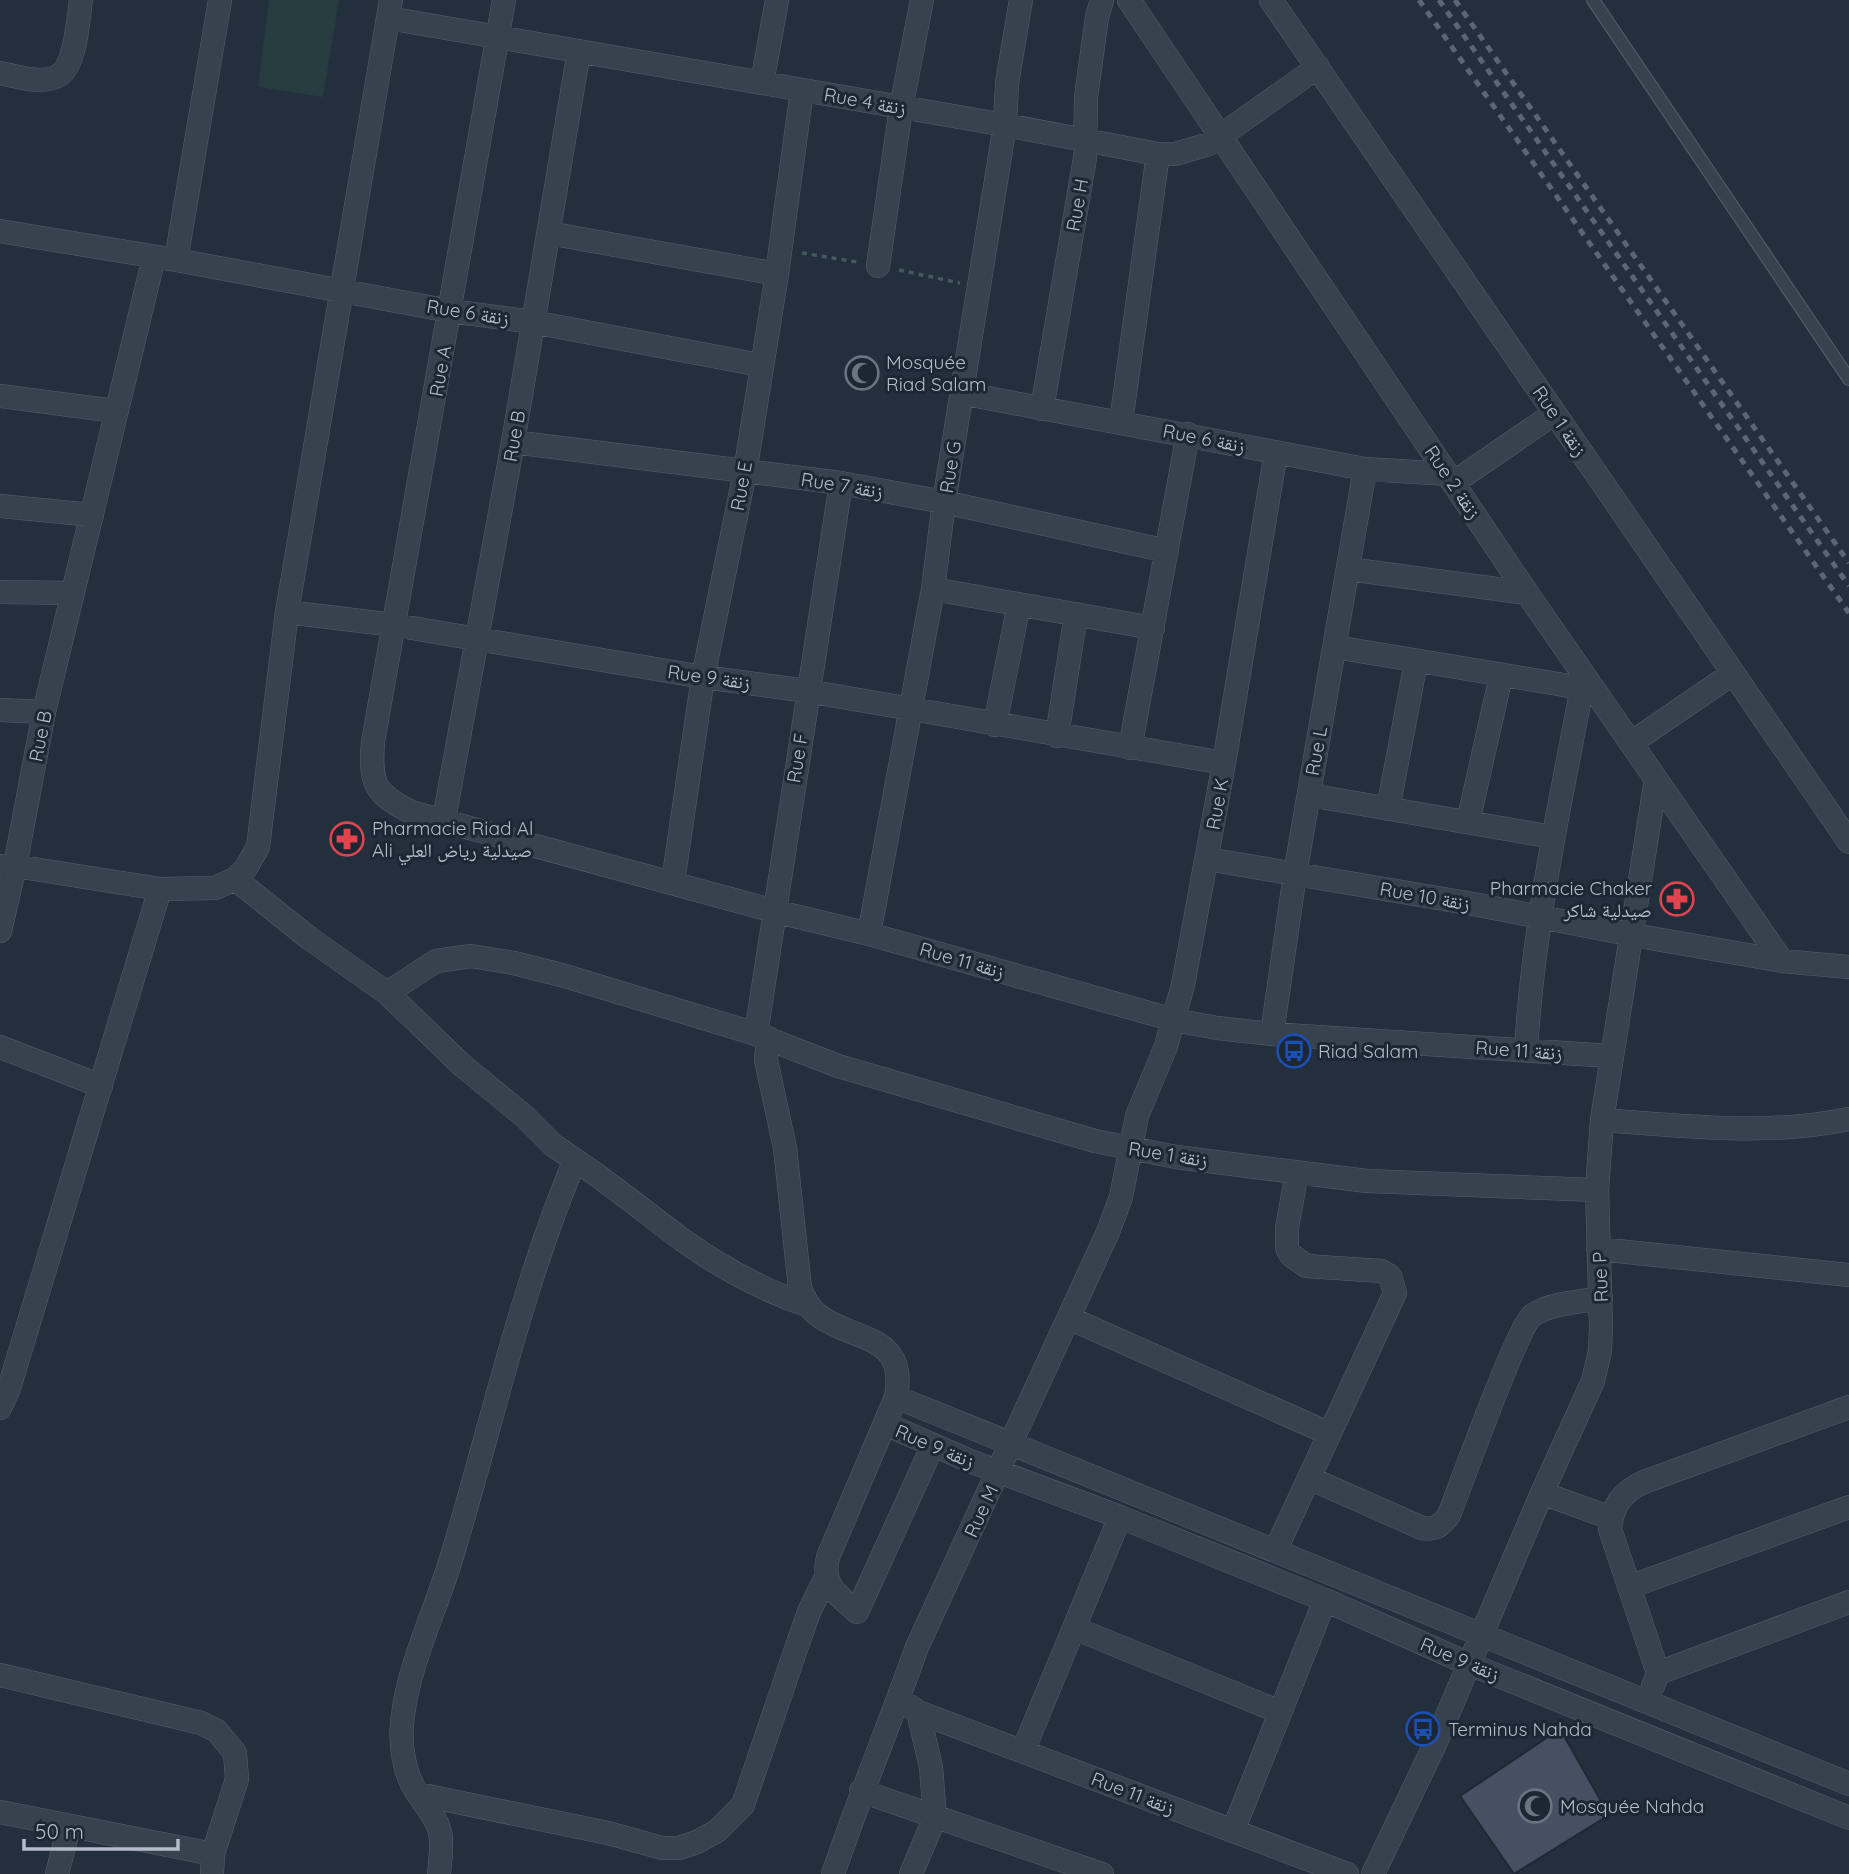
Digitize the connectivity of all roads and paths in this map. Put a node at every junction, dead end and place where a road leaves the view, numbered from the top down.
1 (81, 0) edge
2 (220, 0) edge
3 (504, 0) edge
4 (777, 0) edge
5 (922, 0) edge
6 (1021, 0) edge
7 (1102, 0) edge
8 (1129, 0) edge
9 (1271, 0) edge
10 (1593, 0) edge
11 (390, 9) edge
12 (496, 37) junction
13 (579, 51) junction
14 (1318, 67) junction
15 (0, 73) edge
16 (762, 83) junction
17 (802, 90) junction
18 (901, 108) junction
19 (1005, 125) junction
20 (1221, 136) junction
21 (1087, 141) junction
22 (1158, 154) junction
23 (0, 231) edge
24 (548, 233) junction
25 (165, 258) junction
26 (878, 267) dead end
27 (776, 274) junction
28 (342, 290) junction
29 (450, 311) junction
30 (533, 322) junction
31 (760, 365) junction
32 (1849, 379) edge
33 (961, 393) junction
34 (0, 396) edge
35 (1042, 409) junction
36 (115, 411) junction
37 (1555, 412) junction
38 (1121, 422) junction
39 (1188, 435) junction
40 (513, 442) junction
41 (1276, 452) junction
42 (1365, 469) junction
43 (745, 472) junction
44 (1451, 478) junction
45 (841, 483) junction
46 (944, 502) junction
47 (0, 506) edge
48 (92, 515) junction
49 (1167, 551) junction
50 (1348, 569) junction
51 (933, 589) junction
52 (0, 592) edge
53 (73, 593) junction
54 (1527, 593) junction
55 (1019, 604) junction
56 (287, 612) junction
57 (1076, 614) junction
58 (394, 625) junction
59 (1153, 628) junction
60 (477, 639) junction
61 (1335, 647) junction
62 (1416, 662) junction
63 (1732, 674) junction
64 (1501, 676) junction
65 (704, 677) junction
66 (1586, 686) junction
67 (807, 691) junction
68 (0, 710) edge
69 (910, 710) junction
70 (44, 712) junction
71 (995, 725) junction
72 (1057, 736) junction
73 (373, 742) joint
74 (1631, 743) junction
75 (1130, 748) junction
76 (1224, 763) junction
77 (1656, 779) junction
78 (1309, 795) junction
79 (1388, 809) junction
80 (444, 819) junction
81 (1468, 822) junction
82 (1553, 836) junction
83 (1849, 842) edge
84 (1207, 859) junction
85 (8, 866) edge
86 (1295, 874) junction
87 (234, 879) junction
88 (673, 882) junction
89 (160, 889) junction
90 (775, 911) junction
91 (1541, 918) junction
92 (0, 931) edge
93 (869, 934) junction
94 (1633, 935) junction
95 (1782, 961) junction
96 (1849, 967) edge
97 (387, 993) junction
98 (1174, 1020) junction
99 (1272, 1034) junction
100 (762, 1036) junction
101 (0, 1047) edge
102 (1526, 1050) junction
103 (1611, 1056) junction
104 (101, 1086) junction
105 (1849, 1119) edge
106 (1602, 1120) junction
107 (1131, 1149) junction
108 (575, 1160) junction
109 (1297, 1172) junction
110 (1597, 1191) junction
111 (1598, 1249) junction
112 (1849, 1275) edge
113 (1601, 1298) junction
114 (809, 1306) junction
115 (1069, 1318) junction
116 (896, 1396) junction
117 (0, 1408) edge
118 (1849, 1408) edge
119 (886, 1424) junction
120 (1328, 1433) junction
121 (1011, 1444) junction
122 (933, 1445) junction
123 (999, 1471) junction
124 (1309, 1478) junction
125 (1542, 1493) junction
126 (1849, 1507) edge
127 (1120, 1517) junction
128 (1611, 1518) junction
129 (1276, 1549) junction
130 (827, 1567) junction
131 (1629, 1587) junction
132 (1325, 1600) junction
133 (1849, 1602) edge
134 (1074, 1628) junction
135 (1481, 1636) junction
136 (1469, 1664) junction
137 (1658, 1673) junction
138 (0, 1675) edge
139 (1646, 1700) junction
140 (909, 1706) junction
141 (1280, 1712) junction
142 (1023, 1751) junction
143 (1849, 1784) edge
144 (862, 1791) junction
145 (418, 1794) junction
146 (0, 1812) edge
147 (935, 1817) junction
148 (1849, 1818) edge
149 (69, 1827) junction
150 (1233, 1831) junction
151 (212, 1864) edge
152 (1293, 1865) edge
153 (57, 1874) edge
154 (439, 1874) edge
155 (833, 1874) edge
156 (911, 1874) edge
157 (1102, 1874) edge
158 (1346, 1874) edge
159 (1373, 1874) edge

1 - 15 street
2 - 25 street
3 - 12 street, Rue A
4 - 16 street
5 - 18 street
6 - 19 street, Rue G
7 - 21 street, Rue H
8 - 20 street, Rue 2 زنقة
9 - 14 street, Rue 1 زنقة
10 - 32 lane
11 - 12 street, Rue 4 زنقة
11 - 28 street
12 - 13 street, Rue 4 زنقة
12 - 29 street, Rue A
13 - 16 street, Rue 4 زنقة
13 - 24 street, Rue B
14 - 20 street, Rue 4 زنقة
14 - 37 street, Rue 1 زنقة
16 - 17 street, Rue 4 زنقة
17 - 18 street, Rue 4 زنقة
17 - 27 street, Rue E
18 - 19 street, Rue 4 زنقة
18 - 26 street
19 - 21 street, Rue 4 زنقة
19 - 33 street, Rue G
20 - 22 street, Rue 4 زنقة
20 - 44 street, Rue 2 زنقة
21 - 22 street, Rue 4 زنقة
21 - 35 street, Rue H
22 - 38 street
23 - 25 street, Rue 6 زنقة
24 - 27 street
24 - 30 street, Rue B
25 - 28 street, Rue 6 زنقة
25 - 36 street, Rue B
27 - 31 street, Rue E
28 - 29 street, Rue 6 زنقة
28 - 56 street
29 - 30 street, Rue 6 زنقة
29 - 58 street, Rue A
30 - 31 street, Rue 6 زنقة
30 - 40 street, Rue B
31 - 43 street, Rue E
33 - 35 street, Rue 6 زنقة
33 - 46 street, Rue G
34 - 36 street
35 - 38 street, Rue 6 زنقة
36 - 48 street, Rue B
37 - 44 street
37 - 63 street, Rue 1 زنقة
38 - 39 street, Rue 6 زنقة
39 - 41 street, Rue 6 زنقة
39 - 49 street
40 - 43 street, Rue 7 زنقة
40 - 60 street, Rue B
41 - 42 street, Rue 6 زنقة
41 - 76 street, Rue K
42 - 44 street, Rue 6 زنقة
42 - 50 street, Rue L
43 - 45 street, Rue 7 زنقة
43 - 65 street, Rue E
44 - 54 street, Rue 2 زنقة
45 - 46 street, Rue 7 زنقة
45 - 67 street, Rue F
46 - 49 street, Rue 7 زنقة
46 - 51 street, Rue G
47 - 48 street
48 - 53 street, Rue B
49 - 59 street
50 - 54 street
50 - 61 street, Rue L
51 - 55 street
51 - 69 street, Rue G
52 - 53 street
53 - 70 street, Rue B
54 - 66 street, Rue 2 زنقة
55 - 57 street
55 - 71 street
56 - 58 street, Rue 9 زنقة
56 - 87 street
57 - 59 street
57 - 72 street
58 - 60 street, Rue 9 زنقة
58 - 73 street, Rue A
59 - 75 street
60 - 65 street, Rue 9 زنقة
60 - 80 street, Rue B
61 - 62 street
61 - 78 street, Rue L
62 - 64 street
62 - 79 street
63 - 74 street
63 - 83 street, Rue 1 زنقة
64 - 66 street
64 - 81 street
65 - 67 street, Rue 9 زنقة
65 - 88 street, Rue E
66 - 74 street, Rue 2 زنقة
66 - 82 street
67 - 69 street, Rue 9 زنقة
67 - 90 street, Rue F
68 - 70 street
69 - 71 street, Rue 9 زنقة
69 - 93 street, Rue G
70 - 85 street, Rue B
71 - 72 street, Rue 9 زنقة
72 - 75 street, Rue 9 زنقة
73 - 80 street, Rue 11 زنقة
74 - 77 street, Rue 2 زنقة
75 - 76 street, Rue 9 زنقة
76 - 84 street, Rue K
77 - 94 street, Rue P
77 - 95 street, Rue 2 زنقة
78 - 79 street
78 - 86 street, Rue L
79 - 81 street
80 - 88 street, Rue 11 زنقة
81 - 82 street
82 - 91 street
84 - 86 street, Rue 10 زنقة
84 - 98 street, Rue K
85 - 89 street
85 - 92 street, Rue B
86 - 91 street, Rue 10 زنقة
86 - 99 street, Rue L
87 - 89 street
87 - 97 street
88 - 90 street, Rue 11 زنقة
89 - 104 street
90 - 93 street, Rue 11 زنقة
90 - 100 street, Rue F
91 - 94 street, Rue 10 زنقة
91 - 102 street
93 - 98 street, Rue 11 زنقة
94 - 95 street, Rue 10 زنقة
94 - 103 street, Rue P
95 - 96 street, Rue 10 زنقة
97 - 100 street, Rue 1 زنقة
97 - 108 street
98 - 99 street, Rue 11 زنقة
98 - 107 street, Rue K
99 - 102 street, Rue 11 زنقة
100 - 107 street, Rue 1 زنقة
100 - 114 street, Rue F
101 - 104 street
102 - 103 street, Rue 11 زنقة
103 - 106 street, Rue P
104 - 117 street
105 - 106 street
106 - 110 street, Rue P
107 - 109 street, Rue 1 زنقة
107 - 115 street, Rue M
108 - 114 street
108 - 145 street
109 - 110 street, Rue 1 زنقة
109 - 120 street
110 - 111 street, Rue P
111 - 112 street
111 - 113 street, Rue P
113 - 124 street
113 - 125 street, Rue P
114 - 116 street
115 - 120 street
115 - 121 street, Rue M
116 - 119 street, Rue 9 زنقة
116 - 121 street, Rue 9 زنقة
118 - 128 street
119 - 122 street, Rue 9 زنقة
119 - 130 street
120 - 124 street
121 - 123 street, Rue M
121 - 129 street, Rue 9 زنقة
122 - 123 street, Rue 9 زنقة
122 - 130 street
123 - 127 street, Rue 9 زنقة
123 - 140 street, Rue M
124 - 129 street
125 - 128 street
125 - 135 street, Rue P
126 - 131 street
127 - 132 street, Rue 9 زنقة
127 - 134 street
128 - 131 street
129 - 135 street, Rue 9 زنقة
130 - 145 street
131 - 137 street
132 - 136 street, Rue 9 زنقة
132 - 141 street
133 - 137 street
134 - 141 street
134 - 142 street
135 - 136 street, Rue P
135 - 139 street, Rue 9 زنقة
136 - 148 street, Rue 9 زنقة
136 - 159 street, Rue P
137 - 139 street
138 - 151 street
139 - 143 street, Rue 9 زنقة
140 - 142 street, Rue 11 زنقة
140 - 144 street, Rue M
140 - 147 street
141 - 150 street
142 - 150 street, Rue 11 زنقة
144 - 147 street
144 - 155 street, Rue M
145 - 154 street
146 - 149 street
147 - 156 street
147 - 157 street
149 - 151 street
149 - 153 street
150 - 152 street, Rue 11 زنقة
152 - 158 street, Rue 11 زنقة

